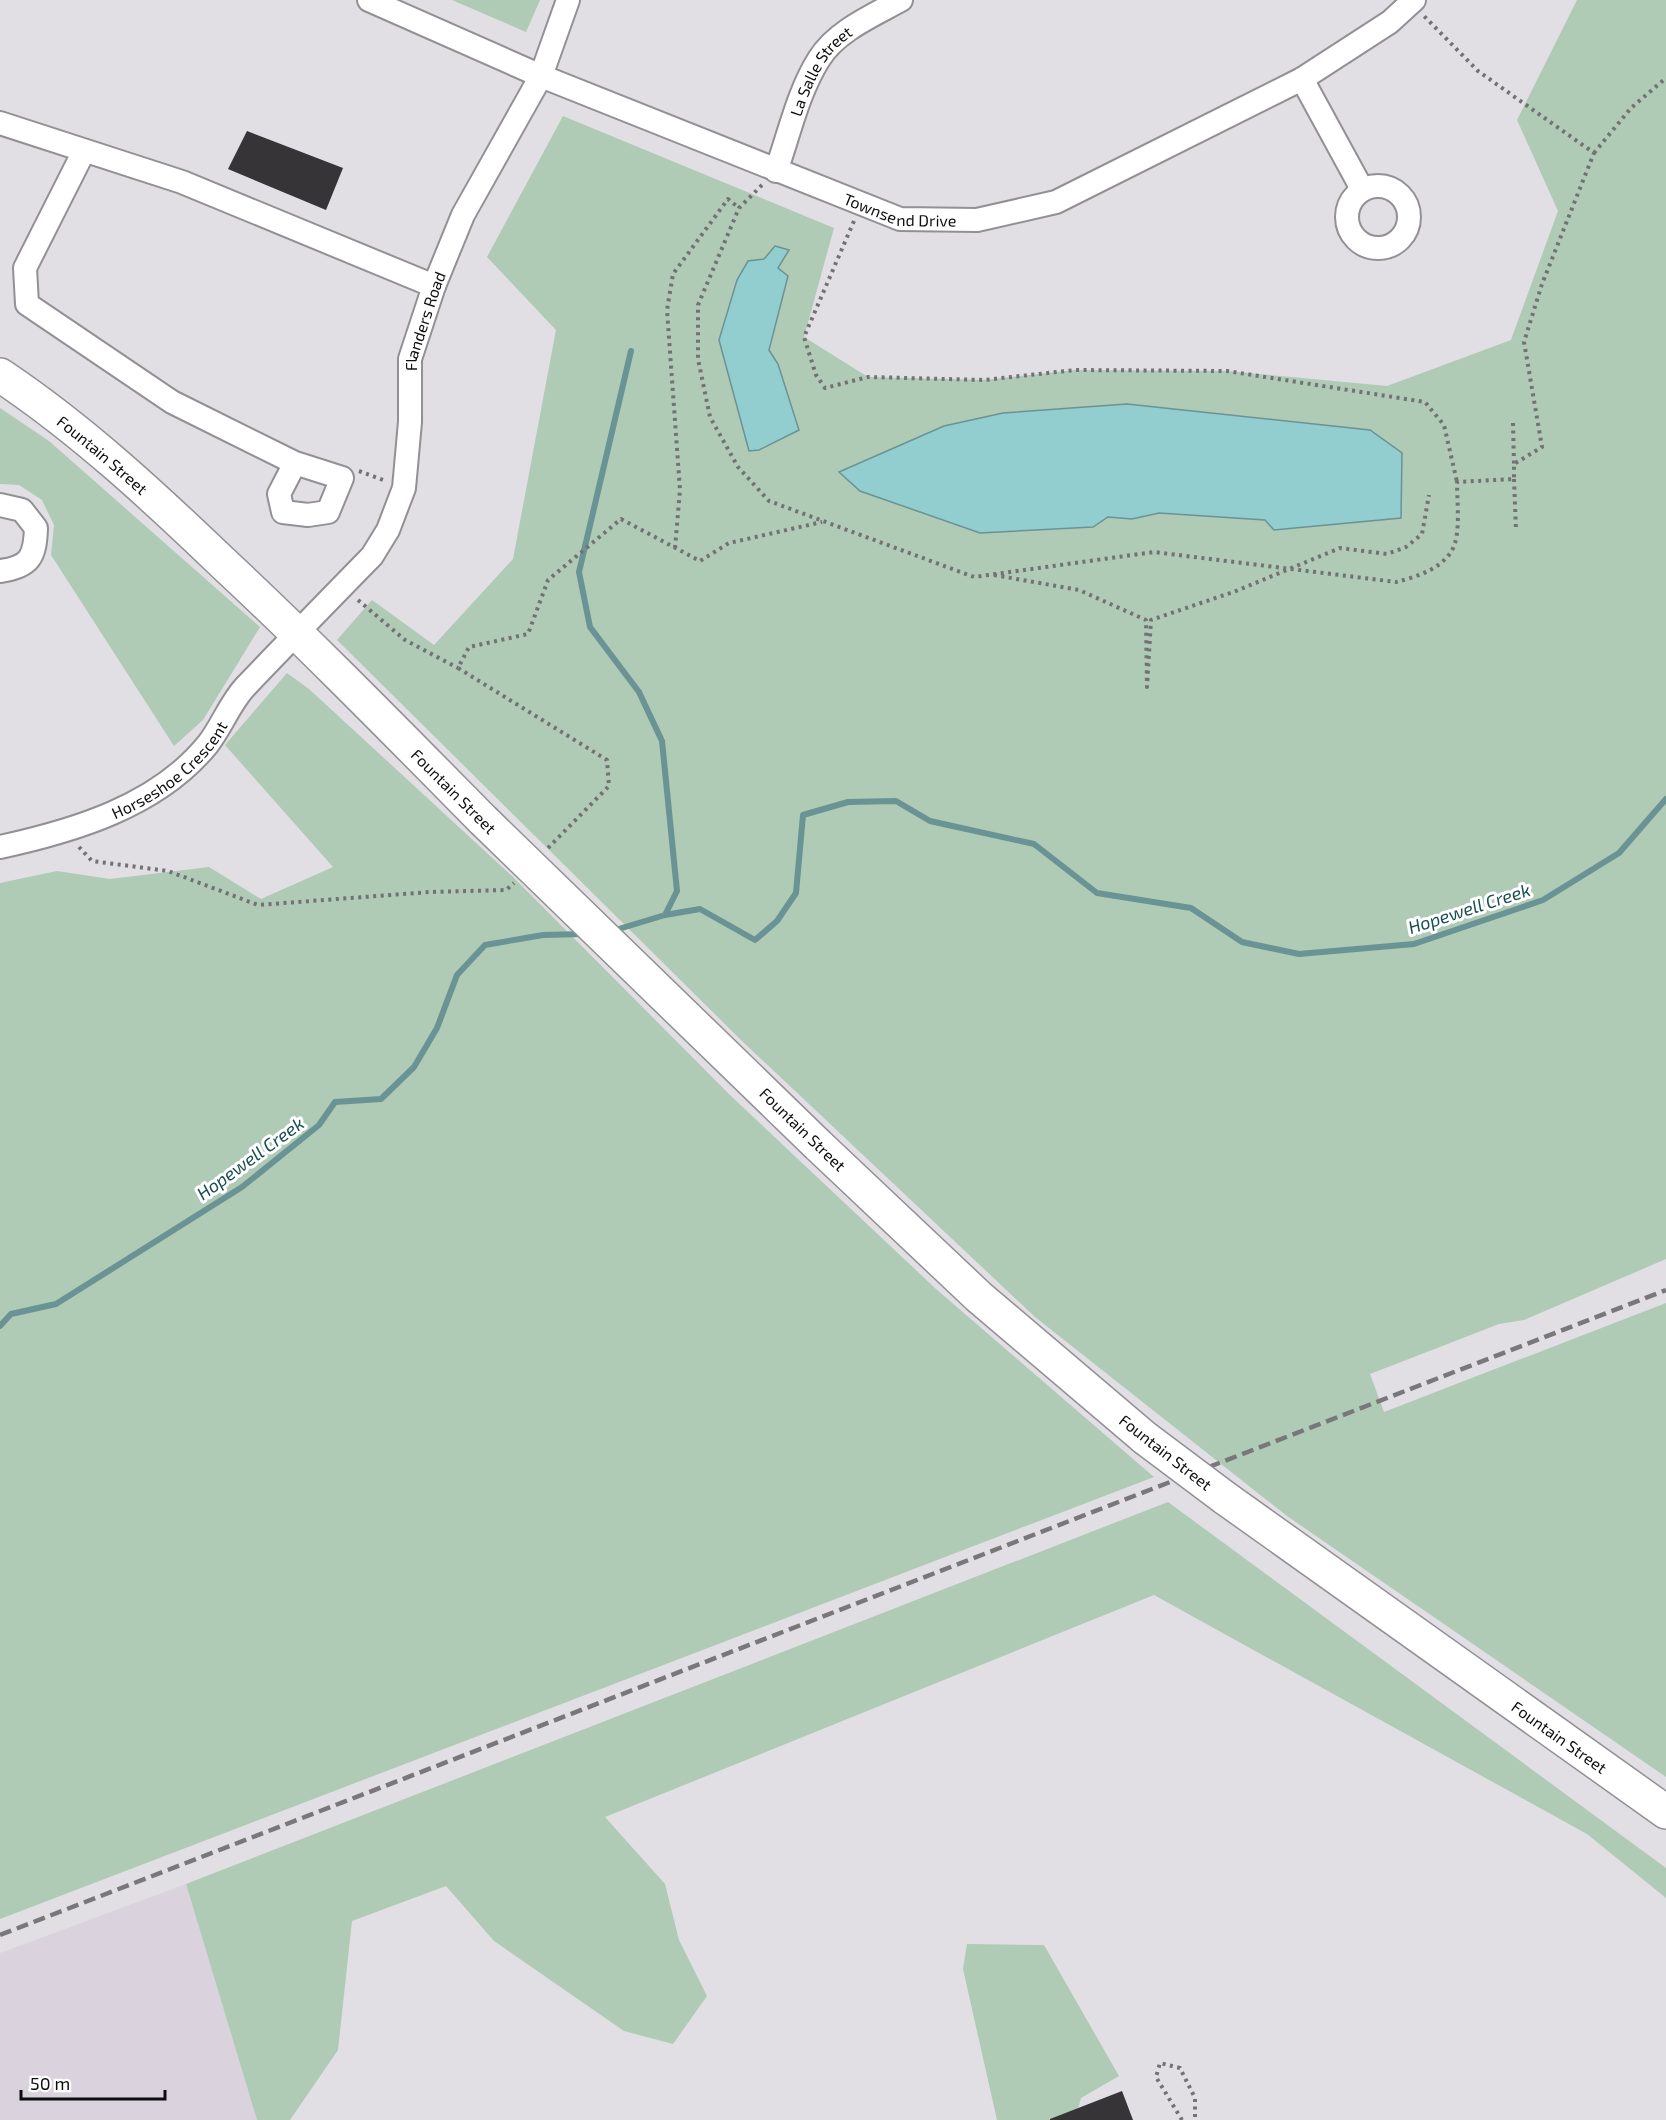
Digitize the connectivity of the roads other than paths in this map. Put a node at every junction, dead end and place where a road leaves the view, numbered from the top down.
1 (369, 0) edge
2 (568, 0) edge
3 (901, 0) edge
4 (1413, 2) edge
5 (541, 76) junction
6 (1302, 79) junction
7 (0, 123) edge
8 (84, 151) junction
9 (776, 171) junction
10 (1362, 189) dead end
11 (434, 286) junction
12 (0, 375) edge
13 (295, 463) junction
14 (0, 505) edge
15 (0, 571) edge
16 (298, 634) junction
17 (0, 848) edge
18 (1666, 1812) edge

1 - 5 street, Townsend Drive
2 - 5 street, Flanders Road
3 - 9 street, La Salle Street
4 - 6 street, Townsend Drive
5 - 9 street, Townsend Drive
5 - 11 street, Flanders Road
6 - 9 street, Townsend Drive
6 - 10 street
7 - 8 street
8 - 11 street
8 - 13 street
11 - 16 street, Flanders Road
12 - 16 main road, Fountain Street
13 - 13 street
14 - 15 street
16 - 17 street, Horseshoe Crescent
16 - 18 main road, Fountain Street, bridge

